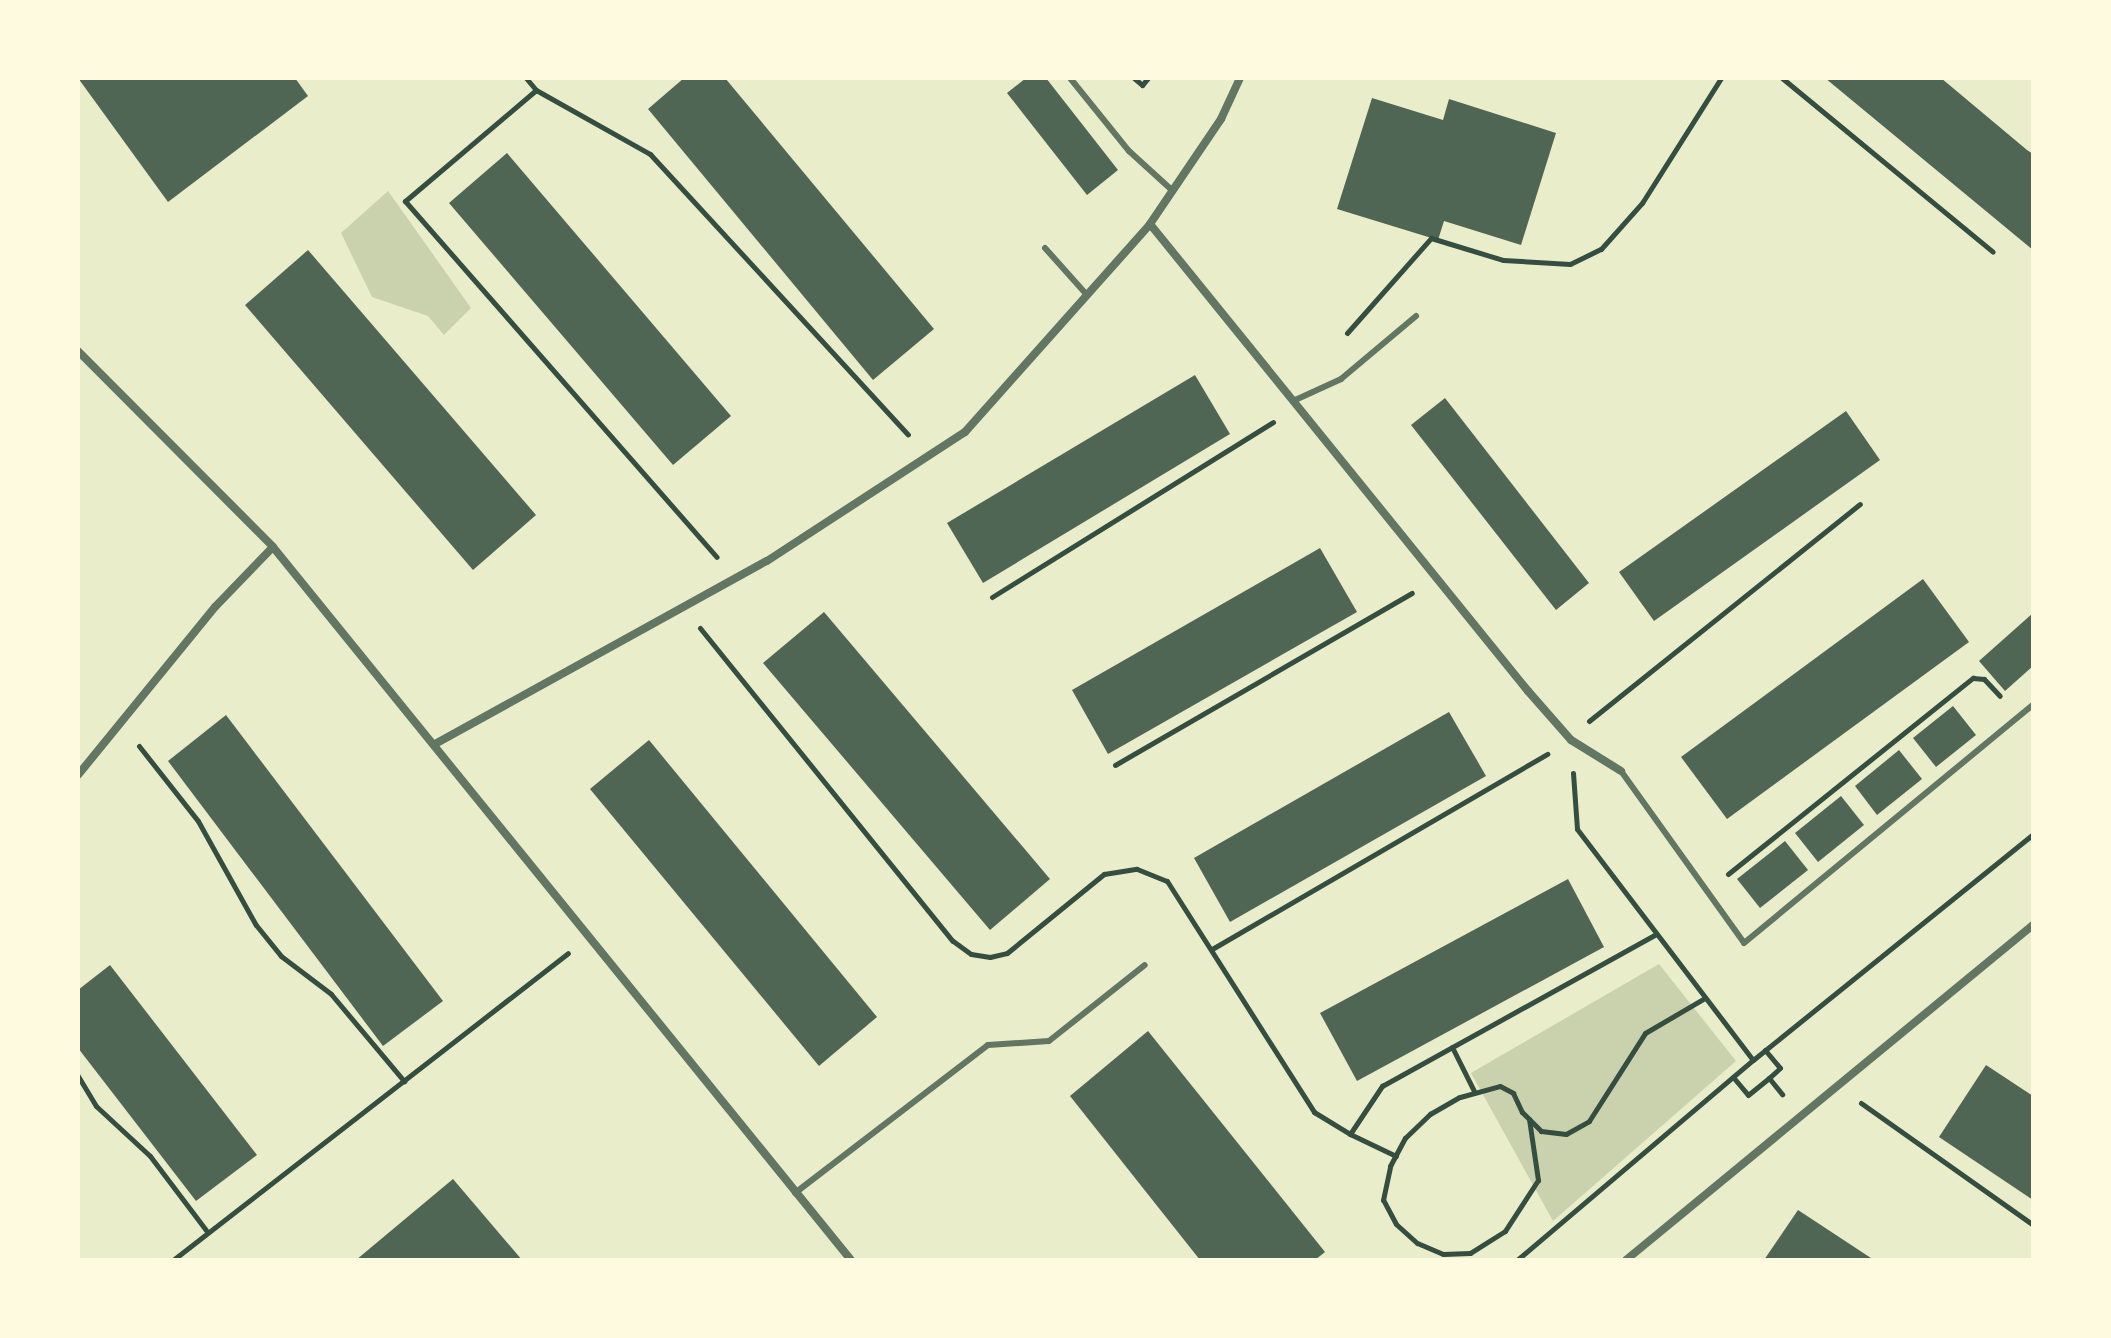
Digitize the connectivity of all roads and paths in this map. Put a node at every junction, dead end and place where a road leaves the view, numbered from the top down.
1 (526, 78) edge
2 (1070, 78) edge
3 (1134, 78) edge
4 (1148, 78) edge
5 (1240, 78) edge
6 (1721, 78) edge
7 (1782, 78) edge
8 (536, 90) junction
9 (1173, 191) junction
10 (1150, 224) junction
11 (1045, 248) dead end
12 (1993, 252) dead end
13 (1087, 295) junction
14 (1416, 316) dead end
15 (1340, 339) dead end
16 (78, 351) edge
17 (1295, 404) junction
18 (927, 457) junction
19 (273, 547) junction
20 (736, 579) junction
21 (1437, 579) junction
22 (992, 597) dead end
23 (684, 607) junction
24 (2033, 705) edge
25 (2019, 717) junction
26 (121, 727) junction
27 (1571, 740) junction
28 (435, 744) junction
29 (1115, 765) dead end
30 (1621, 771) joint
31 (78, 775) edge
32 (2033, 834) edge
33 (1707, 891) junction
34 (2033, 925) edge
35 (1656, 934) junction
36 (591, 935) junction
37 (1145, 965) dead end
38 (1705, 998) junction
39 (1452, 1047) junction
40 (1765, 1050) junction
41 (1753, 1060) junction
42 (78, 1076) edge
43 (1733, 1077) junction
44 (1769, 1078) junction
45 (404, 1081) junction
46 (1836, 1086) junction
47 (1474, 1091) junction
48 (1780, 1092) dead end
49 (1529, 1119) junction
50 (1350, 1134) junction
51 (1396, 1156) junction
52 (795, 1193) junction
53 (2033, 1225) edge
54 (206, 1230) junction
55 (173, 1260) edge
56 (851, 1260) edge
57 (1517, 1260) edge
58 (1626, 1260) edge

1 - 8 path
2 - 9 lane
3 - 4 path
5 - 9 street
6 - 15 path
7 - 12 path
8 - 18 path
8 - 20 path
9 - 10 street
10 - 13 street
10 - 17 street
11 - 13 lane
13 - 18 street
14 - 17 lane
16 - 19 street
17 - 21 street
17 - 22 path
18 - 20 street
19 - 26 street
19 - 28 street
20 - 23 street
21 - 27 street
21 - 29 path
23 - 28 street
23 - 50 path
24 - 25 lane
25 - 33 path
25 - 33 lane
26 - 31 street
26 - 45 path
27 - 30 street
27 - 35 path
28 - 36 street
30 - 33 lane
32 - 40 path
34 - 46 street
35 - 38 path
35 - 39 path
36 - 45 path
36 - 52 street
37 - 52 lane
38 - 41 path
38 - 49 path
39 - 47 path
39 - 50 path
40 - 41 path
40 - 44 path
41 - 43 path
42 - 54 path
43 - 44 path
43 - 57 path
44 - 48 path
45 - 54 path
46 - 53 path
46 - 58 street
47 - 49 path
47 - 51 path
49 - 51 path
50 - 51 path
52 - 56 street
54 - 55 path

